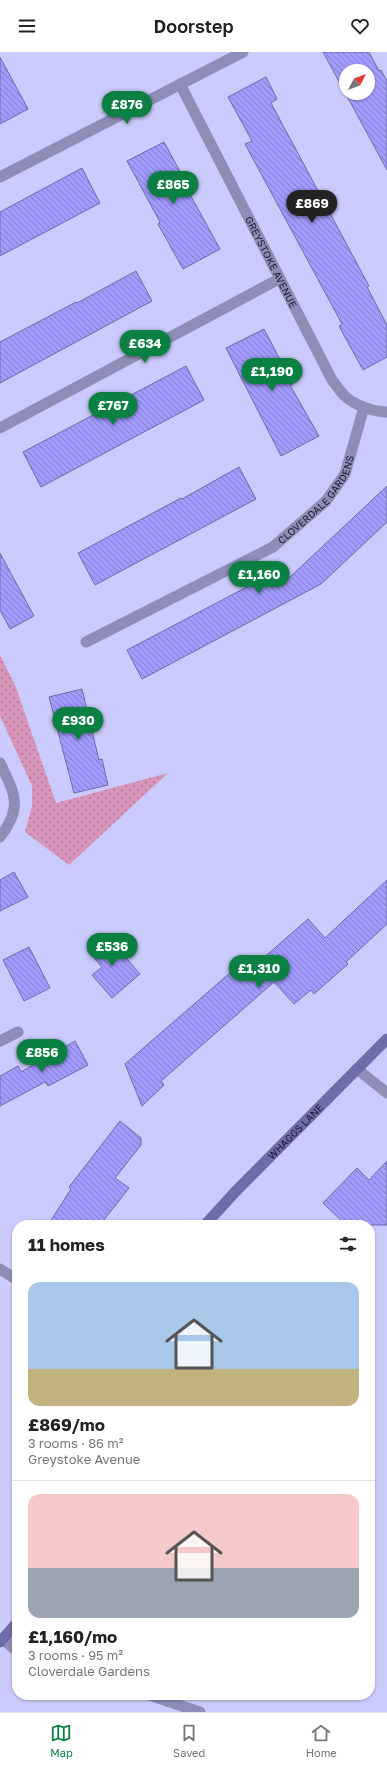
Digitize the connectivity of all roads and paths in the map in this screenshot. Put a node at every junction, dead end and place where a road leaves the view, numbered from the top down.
1 (243, 52) edge
2 (180, 84) junction
3 (0, 177) edge
4 (279, 279) junction
5 (364, 407) junction
6 (387, 412) edge
7 (0, 428) edge
8 (86, 642) dead end
9 (0, 763) edge
10 (0, 837) edge
11 (18, 1032) dead end
12 (387, 1040) edge
13 (0, 1041) edge
14 (357, 1069) junction
15 (387, 1093) edge
16 (210, 1220) edge
17 (0, 1269) edge
18 (12, 1277) edge
19 (12, 1629) edge
20 (1, 1641) edge
21 (12, 1648) edge
22 (164, 1700) edge
23 (200, 1712) edge

1 - 2 street
2 - 3 street
2 - 4 street, GREYSTOKE AVENUE
4 - 5 street, GREYSTOKE AVENUE
4 - 7 street
5 - 6 street, GREYSTOKE AVENUE
5 - 8 street, CLOVERDALE GARDENS
9 - 10 street
11 - 13 street
12 - 14 main road, WHAGGS LANE
14 - 15 street
14 - 16 main road, WHAGGS LANE
17 - 18 street
19 - 20 main road
20 - 21 street
22 - 23 street

